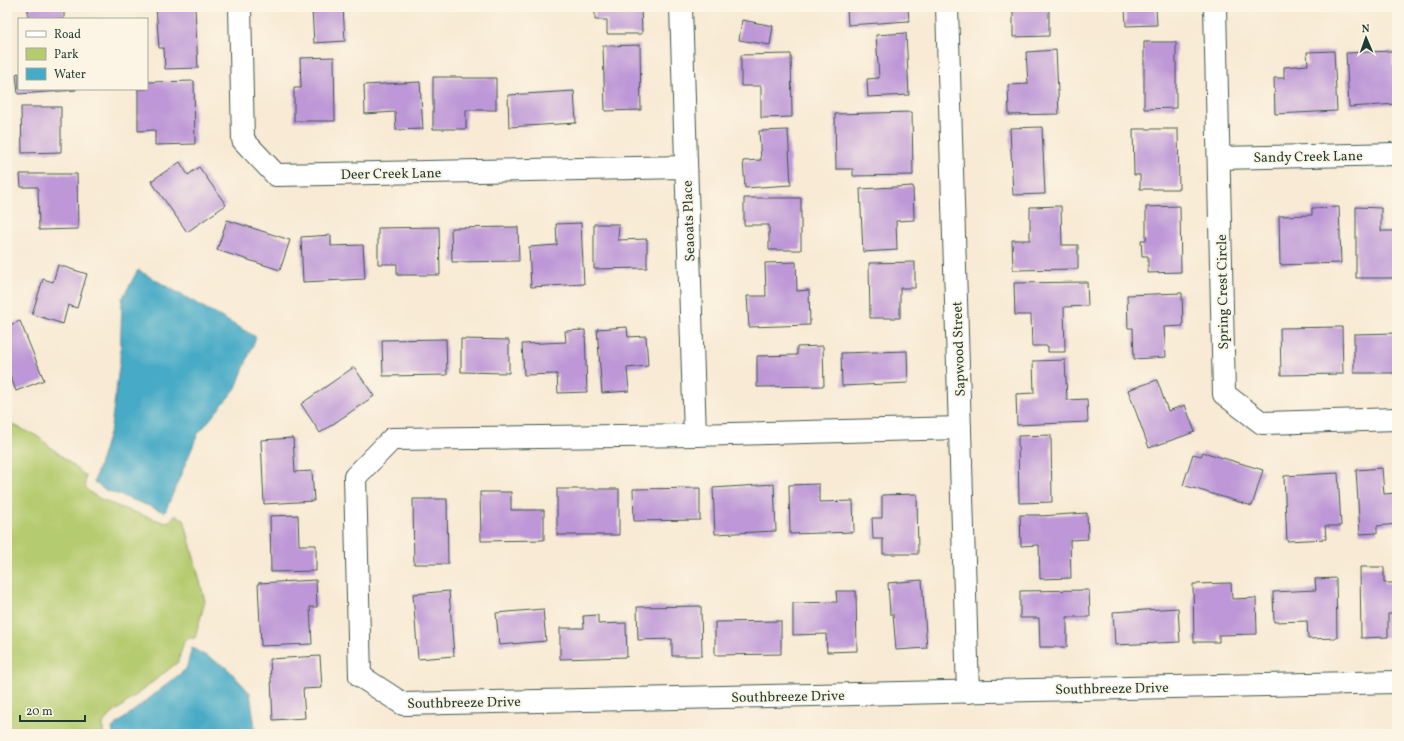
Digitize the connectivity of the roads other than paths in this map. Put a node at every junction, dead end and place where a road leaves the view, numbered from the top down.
1 (240, 7) edge
2 (682, 7) edge
3 (947, 7) edge
4 (1215, 7) edge
5 (1397, 154) edge
6 (1219, 158) junction
7 (686, 166) junction
8 (1397, 419) edge
9 (960, 428) junction
10 (695, 435) junction
11 (1397, 682) edge
12 (968, 692) junction

1 - 7 street, Deer Creek Lane
2 - 7 street, Seaoats Place
3 - 9 street, Sapwood Street
4 - 6 street, Spring Crest Circle
5 - 6 street, Sandy Creek Lane
6 - 8 street, Spring Crest Circle
7 - 10 street, Seaoats Place
9 - 10 street, Southbreeze Drive
9 - 12 street, Sapwood Street
10 - 12 street, Southbreeze Drive
11 - 12 street, Southbreeze Drive

